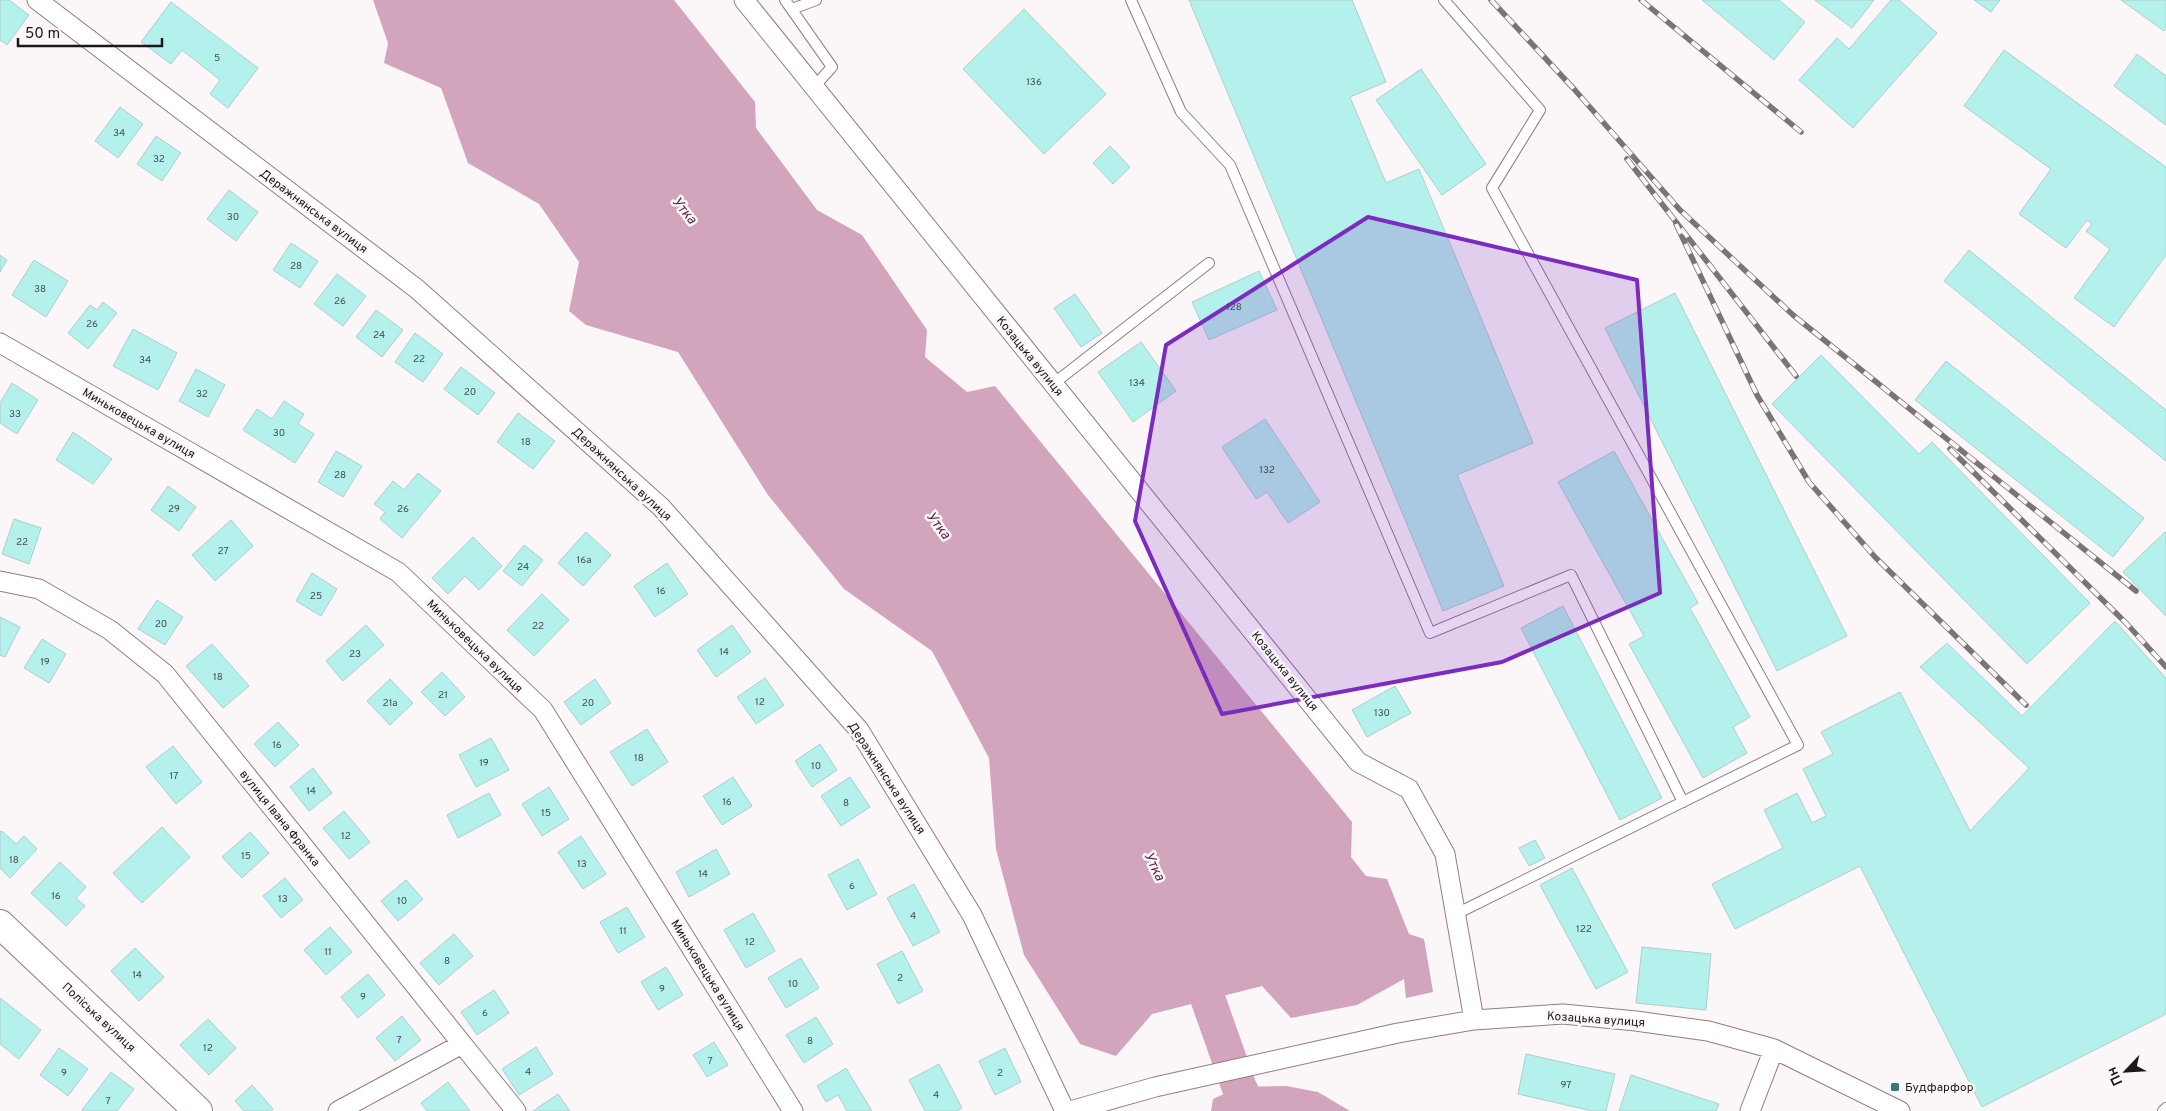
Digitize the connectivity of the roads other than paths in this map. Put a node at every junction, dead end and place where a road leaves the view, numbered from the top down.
1 (37, 0) edge
2 (744, 0) edge
3 (785, 0) edge
4 (816, 0) edge
5 (1131, 0) edge
6 (1444, 0) edge
7 (792, 9) junction
8 (814, 88) junction
9 (1209, 264) dead end
10 (0, 343) edge
11 (1053, 384) junction
12 (0, 581) edge
13 (1682, 802) junction
14 (1456, 914) junction
15 (0, 924) edge
16 (1474, 1020) junction
17 (462, 1044) junction
18 (1774, 1049) junction
19 (2166, 1108) edge
20 (198, 1111) edge
21 (338, 1111) edge
22 (516, 1111) edge
23 (793, 1111) edge
24 (1065, 1111) edge
25 (1070, 1111) edge
26 (1750, 1111) edge
27 (1900, 1111) edge
28 (2163, 1111) edge

1 - 24 street, Деражнянська вулиця
2 - 8 street, Козацька вулиця
3 - 7 lane
4 - 7 lane
5 - 13 lane
6 - 13 lane
7 - 8 lane
8 - 11 street, Козацька вулиця
9 - 11 lane
10 - 23 street, Миньковецька вулиця
11 - 14 street, Козацька вулиця
12 - 17 street, вулиця Івана Франка
13 - 14 lane
14 - 16 street, Козацька вулиця
15 - 20 main road, Поліська вулиця
16 - 18 street, Козацька вулиця
16 - 25 street
17 - 21 street
17 - 22 street, вулиця Івана Франка
18 - 26 street
18 - 27 street, Козацька вулиця
19 - 28 lane

